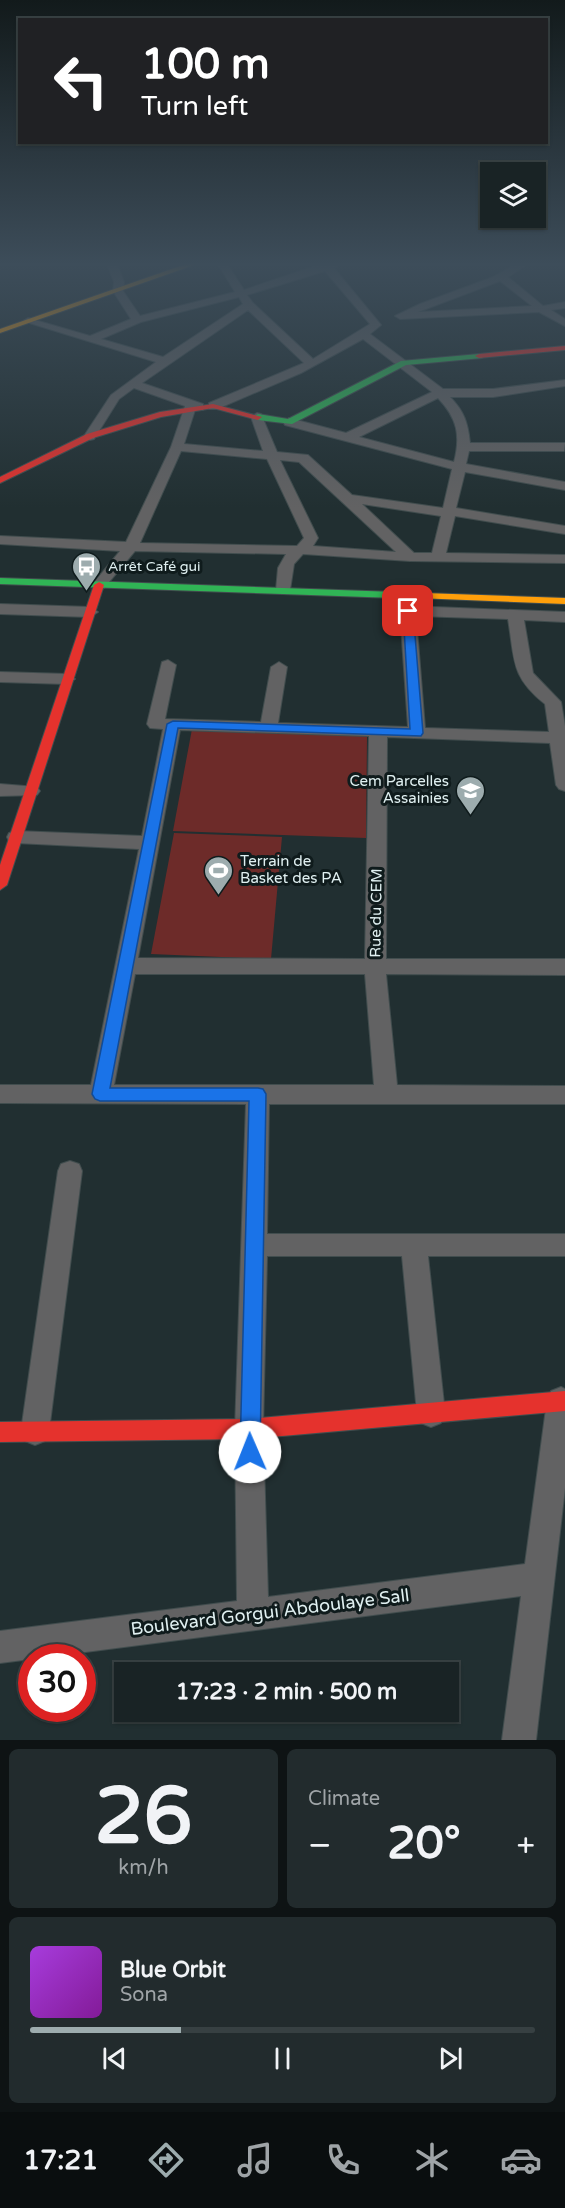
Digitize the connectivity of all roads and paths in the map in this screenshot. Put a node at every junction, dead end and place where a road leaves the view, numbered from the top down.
1 (113, 345) edge
2 (189, 345) edge
3 (292, 345) edge
4 (345, 345) edge
5 (379, 345) edge
6 (565, 348) edge
7 (165, 361) junction
8 (311, 363) junction
9 (404, 363) junction
10 (565, 383) edge
11 (133, 384) junction
12 (440, 393) junction
13 (201, 407) junction
14 (257, 417) junction
15 (289, 422) junction
16 (90, 436) junction
17 (346, 438) junction
18 (177, 447) junction
19 (464, 447) junction
20 (564, 447) edge
21 (271, 454) junction
22 (460, 467) junction
23 (565, 474) edge
24 (500, 475) junction
25 (1, 478) edge
26 (565, 486) edge
27 (348, 498) junction
28 (448, 512) junction
29 (565, 530) edge
30 (0, 540) edge
31 (131, 547) junction
32 (301, 550) junction
33 (410, 556) junction
34 (438, 557) junction
35 (565, 559) edge
36 (0, 581) edge
37 (99, 585) junction
38 (284, 590) junction
39 (565, 601) edge
40 (0, 609) edge
41 (90, 612) junction
42 (515, 615) junction
43 (565, 617) edge
44 (168, 665) dead end
45 (279, 667) dead end
46 (0, 677) edge
47 (67, 679) junction
48 (173, 724) junction
49 (269, 728) junction
50 (378, 732) junction
51 (417, 733) junction
52 (561, 738) edge
53 (564, 779) edge
54 (0, 790) edge
55 (31, 791) junction
56 (16, 837) junction
57 (150, 843) junction
58 (0, 885) edge
59 (126, 966) junction
60 (375, 967) junction
61 (565, 967) edge
62 (0, 1094) edge
63 (100, 1094) junction
64 (258, 1094) junction
65 (386, 1094) junction
66 (565, 1095) edge
67 (70, 1172) dead end
68 (253, 1245) junction
69 (414, 1245) junction
70 (565, 1245) edge
71 (563, 1401) edge
72 (431, 1413) junction
73 (249, 1429) junction
74 (35, 1431) junction
75 (0, 1432) edge
76 (539, 1578) junction
77 (253, 1614) junction
78 (0, 1647) edge
79 (519, 1740) edge

1 - 7 street
2 - 7 street
3 - 8 street
4 - 8 street
5 - 9 street
6 - 9 street
7 - 11 street
8 - 13 street
9 - 12 street
9 - 15 street
10 - 12 street
11 - 13 street
11 - 16 street
12 - 17 street
12 - 19 street
13 - 14 street
13 - 16 street
13 - 18 street
14 - 15 street
14 - 21 street
15 - 17 street
16 - 25 street
17 - 22 street
18 - 21 street
18 - 31 street
19 - 20 street
19 - 22 street
21 - 27 street
21 - 32 street
22 - 24 street
22 - 28 street
23 - 24 street
24 - 26 street
27 - 28 street
27 - 33 street
28 - 29 street
28 - 34 street
30 - 31 street
31 - 32 street
31 - 37 street
32 - 33 street
32 - 38 street
33 - 34 street
34 - 35 street
36 - 37 street
37 - 38 street
37 - 41 street
38 - 39 street
40 - 41 street
41 - 47 street
42 - 43 street
42 - 51 street
42 - 52 street
44 - 48 street
45 - 49 street
46 - 47 street
47 - 55 street
48 - 49 street
48 - 57 street
49 - 50 street
50 - 51 street
50 - 60 street, Rue du CEM
51 - 52 street
52 - 53 street
54 - 55 street
55 - 56 street
56 - 57 street
56 - 58 street
57 - 59 street
59 - 60 street
59 - 63 street
60 - 61 street
60 - 65 street, Rue du CEM
62 - 63 street
63 - 64 street
64 - 65 street
64 - 68 street
65 - 66 street
67 - 74 street
68 - 69 street
68 - 73 street
69 - 70 street
69 - 72 street
71 - 72 street
71 - 76 street
72 - 73 street
73 - 74 street
73 - 77 street
74 - 75 street
76 - 77 street, Boulevard Gorgui Abdoulaye Sall
76 - 79 street
77 - 78 street, Boulevard Gorgui Abdoulaye Sall

